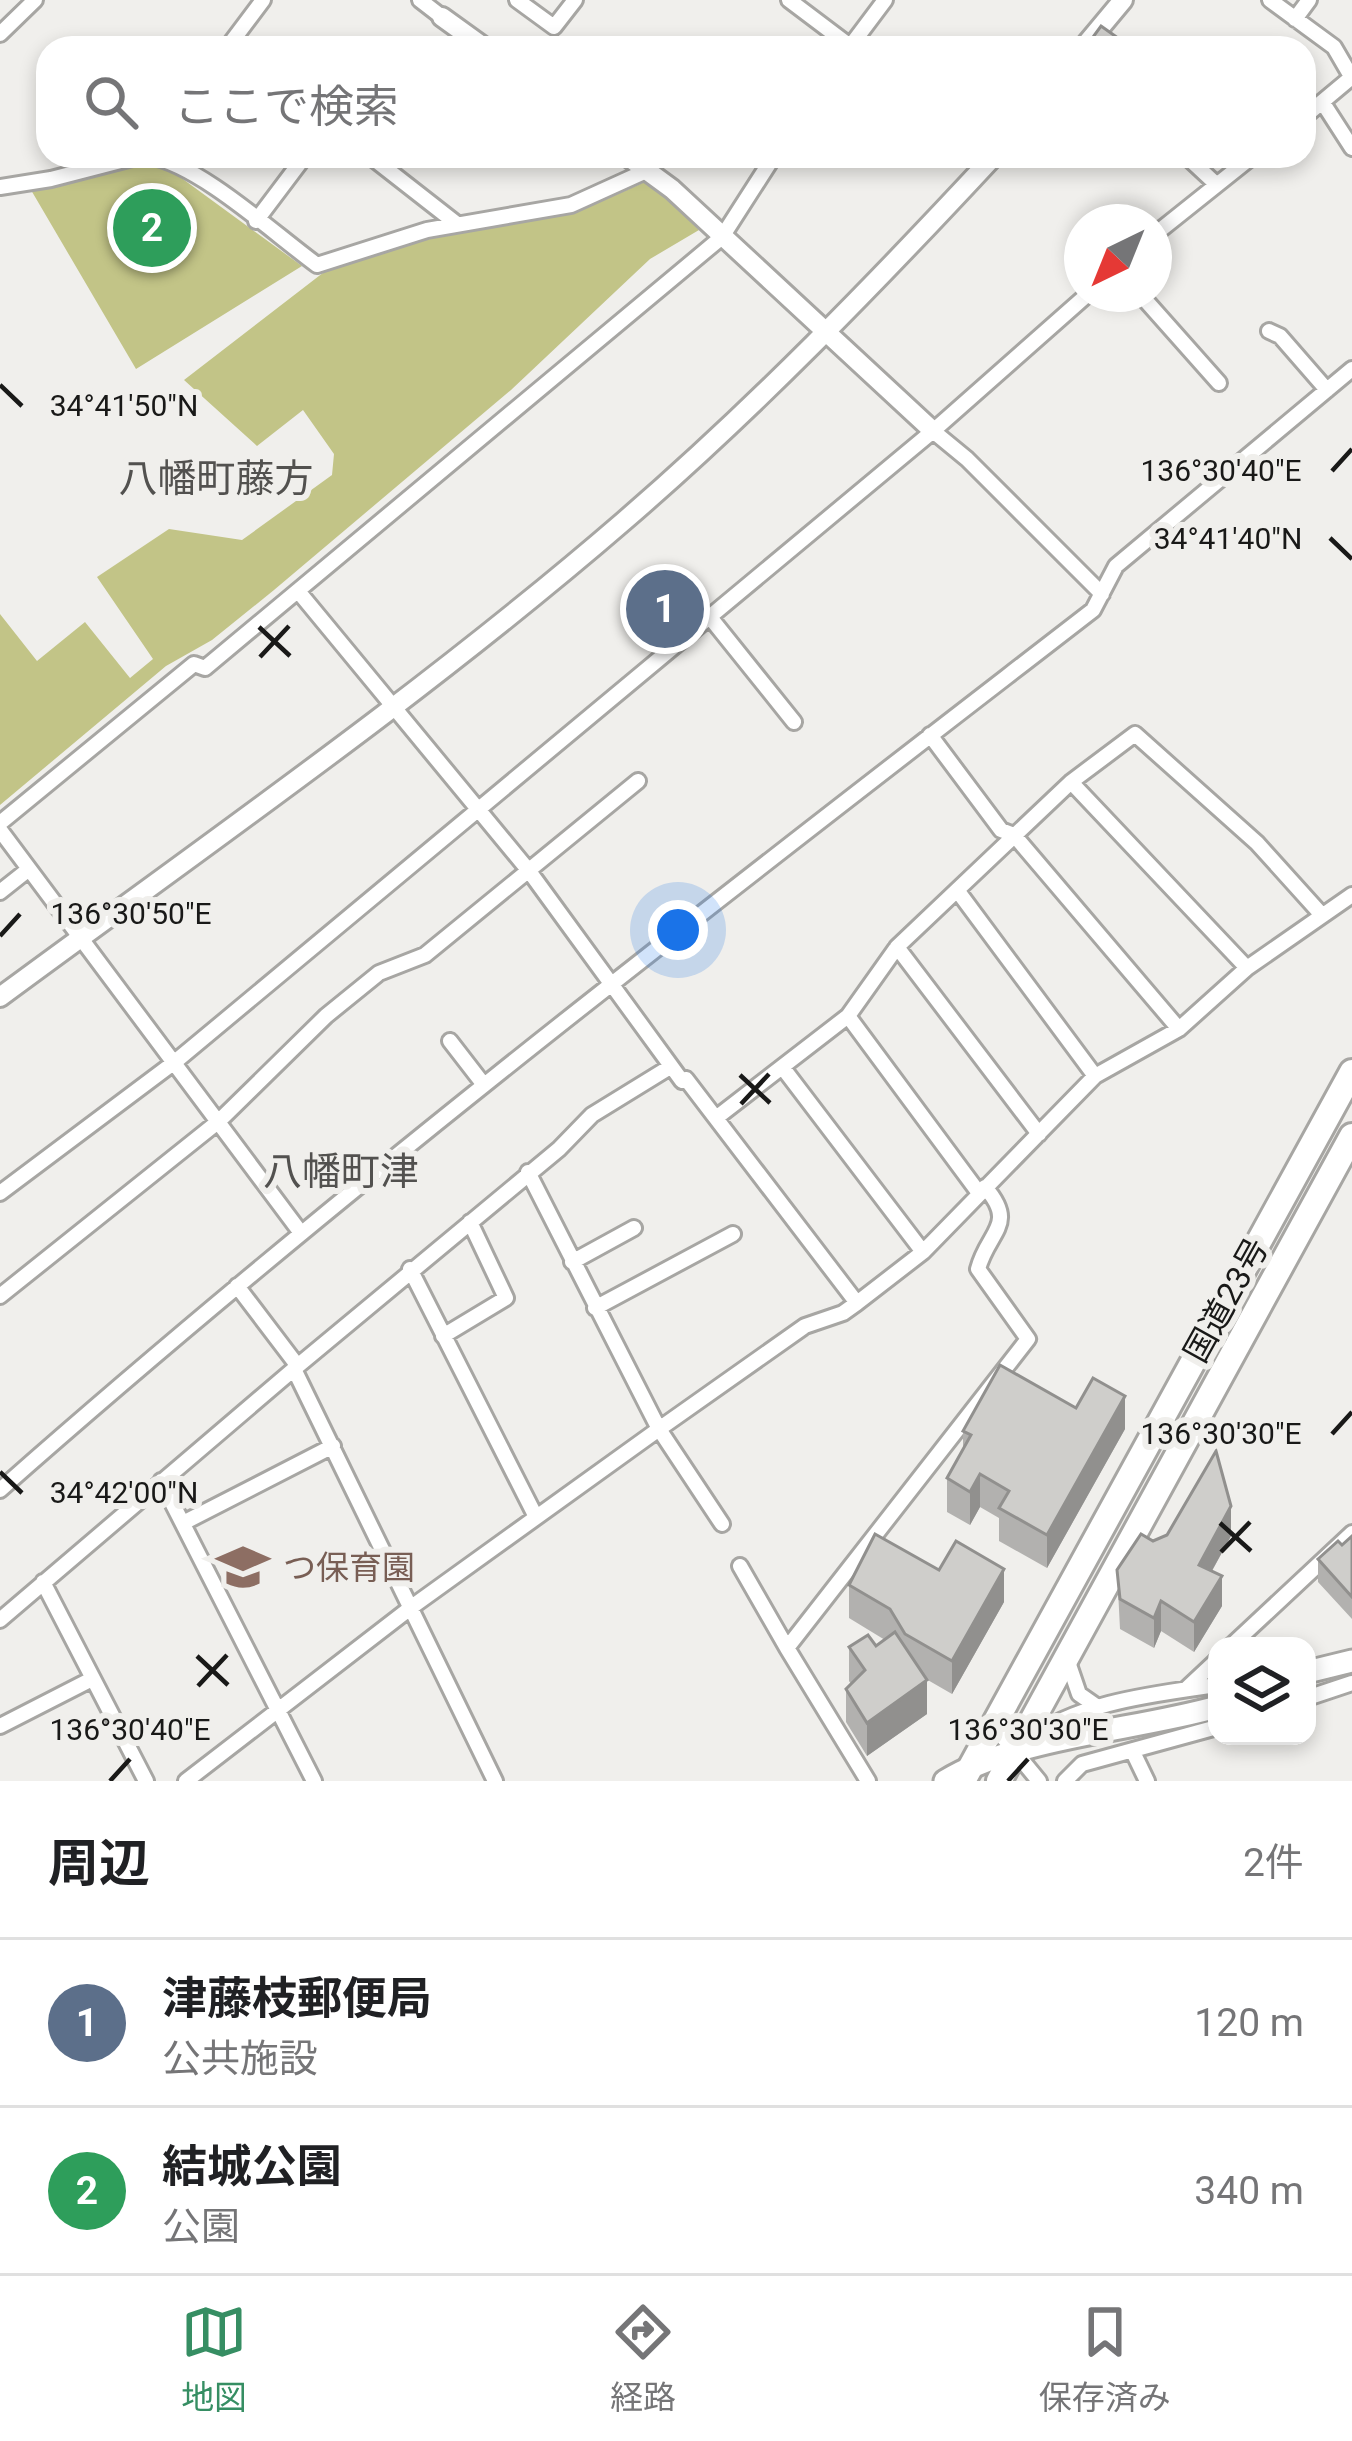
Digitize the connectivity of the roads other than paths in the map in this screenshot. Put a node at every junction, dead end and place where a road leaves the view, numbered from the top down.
1 (35, 0) edge
2 (263, 0) edge
3 (420, 0) edge
4 (517, 0) edge
5 (575, 0) edge
6 (789, 0) edge
7 (884, 0) edge
8 (1123, 0) edge
9 (1270, 0) edge
10 (1309, 0) edge
11 (442, 16) joint
12 (1295, 19) junction
13 (0, 34) edge
14 (236, 36) edge
15 (469, 36) edge
16 (835, 36) edge
17 (857, 36) edge
18 (1093, 36) edge
19 (1352, 77) edge
20 (1323, 103) junction
21 (1316, 109) edge
22 (1352, 148) edge
23 (95, 168) edge
24 (184, 168) edge
25 (192, 168) edge
26 (296, 168) edge
27 (385, 168) edge
28 (643, 168) edge
29 (766, 168) edge
30 (983, 168) edge
31 (1199, 168) edge
32 (1237, 168) edge
33 (646, 170) junction
34 (196, 175) junction
35 (1216, 184) junction
36 (0, 187) edge
37 (1172, 220) edge
38 (256, 221) junction
39 (457, 224) junction
40 (722, 237) junction
41 (1068, 312) edge
42 (1156, 312) edge
43 (1269, 331) dead end
44 (826, 333) junction
45 (1352, 369) edge
46 (1219, 383) dead end
47 (1327, 390) junction
48 (933, 431) junction
49 (298, 591) junction
50 (1102, 594) junction
51 (710, 616) junction
52 (394, 706) junction
53 (794, 722) dead end
54 (930, 735) junction
55 (638, 781) dead end
56 (1071, 782) junction
57 (478, 808) junction
58 (0, 826) edge
59 (1014, 835) junction
60 (29, 869) junction
61 (529, 871) junction
62 (957, 890) junction
63 (0, 892) edge
64 (1352, 896) edge
65 (1321, 914) junction
66 (82, 937) junction
67 (897, 947) junction
68 (1247, 968) junction
69 (609, 984) junction
70 (0, 997) edge
71 (848, 1016) junction
72 (1179, 1029) junction
73 (450, 1041) dead end
74 (176, 1061) junction
75 (670, 1067) junction
76 (783, 1068) junction
77 (1352, 1072) edge
78 (1095, 1076) junction
79 (484, 1085) junction
80 (716, 1118) junction
81 (219, 1120) junction
82 (1039, 1134) junction
83 (1352, 1136) edge
84 (527, 1172) junction
85 (982, 1190) junction
86 (0, 1193) edge
87 (470, 1222) junction
88 (634, 1228) dead end
89 (301, 1233) junction
90 (734, 1234) dead end
91 (922, 1252) junction
92 (572, 1262) junction
93 (410, 1269) junction
94 (237, 1286) junction
95 (0, 1296) edge
96 (857, 1303) junction
97 (595, 1308) junction
98 (443, 1336) junction
99 (296, 1367) junction
100 (659, 1429) junction
101 (333, 1446) junction
102 (161, 1481) junction
103 (0, 1490) edge
104 (536, 1517) junction
105 (183, 1523) junction
106 (722, 1524) dead end
107 (1352, 1533) edge
108 (740, 1566) dead end
109 (43, 1582) junction
110 (412, 1606) junction
111 (0, 1619) edge
112 (1241, 1637) edge
113 (787, 1648) junction
114 (1066, 1656) junction
115 (1352, 1661) edge
116 (1208, 1668) edge
117 (1318, 1669) edge
118 (92, 1679) junction
119 (1352, 1683) edge
120 (1208, 1686) edge
121 (1186, 1689) junction
122 (1316, 1695) edge
123 (1100, 1708) junction
124 (1208, 1709) edge
125 (278, 1711) junction
126 (993, 1725) junction
127 (0, 1726) edge
128 (1208, 1730) edge
129 (1014, 1752) junction
130 (1133, 1752) junction
131 (968, 1773) edge
132 (146, 1781) edge
133 (186, 1781) edge
134 (314, 1781) edge
135 (496, 1781) edge
136 (868, 1781) edge
137 (945, 1781) edge
138 (999, 1781) edge
139 (1039, 1781) edge
140 (1065, 1781) edge
141 (1148, 1781) edge

1 - 13 street
2 - 14 street
3 - 11 street
4 - 5 street
6 - 16 street
7 - 17 street
8 - 18 street
9 - 12 street
10 - 12 street
11 - 15 street
12 - 19 street
19 - 20 street
20 - 21 street
20 - 22 street
23 - 36 street
24 - 34 street
25 - 34 street
26 - 38 street
27 - 39 street
28 - 33 street
29 - 40 street
30 - 44 street
31 - 35 street
32 - 35 street
33 - 39 street
33 - 40 street
34 - 38 street
35 - 37 street
38 - 39 street
40 - 44 street
40 - 49 street
41 - 48 street
42 - 46 street
43 - 47 street
44 - 48 street
44 - 52 street
45 - 47 street
47 - 50 street
48 - 50 street
48 - 51 street
49 - 52 street
49 - 58 street
50 - 54 street
51 - 53 street
51 - 57 street
52 - 57 street
52 - 66 street
54 - 59 street
54 - 69 street
55 - 61 street
56 - 59 street
56 - 65 street
56 - 68 street
57 - 61 street
57 - 74 street
58 - 60 street
59 - 62 street
59 - 72 street
60 - 63 street
60 - 66 street
61 - 69 street
61 - 81 street
62 - 67 street
62 - 78 street
64 - 65 street
65 - 68 street
66 - 70 street
66 - 74 street
67 - 71 street
67 - 82 street
68 - 72 street
69 - 75 street
69 - 79 street
71 - 76 street
71 - 85 street
72 - 78 street
73 - 79 street
74 - 81 street
74 - 86 street
75 - 80 street
75 - 84 street
76 - 80 street
76 - 91 street
77 - 126 highway, 国道23号
78 - 82 street
79 - 89 street
80 - 96 street
81 - 89 street
81 - 95 street
82 - 85 street
83 - 114 highway, 国道23号
84 - 87 street
84 - 92 street
85 - 91 street
85 - 113 street
87 - 93 street
87 - 98 street
88 - 92 street
89 - 94 street
90 - 97 street
91 - 96 street
92 - 97 street
93 - 98 street
93 - 99 street
94 - 99 street
94 - 103 street
96 - 100 street
97 - 100 street
98 - 104 street
99 - 101 street
99 - 102 street
100 - 104 street
100 - 106 street
101 - 105 street
101 - 110 street
102 - 105 street
102 - 109 street
104 - 110 street
105 - 125 street
107 - 112 street
108 - 113 street
109 - 111 street
109 - 118 street
110 - 125 street
110 - 135 street
113 - 136 street
114 - 123 street
114 - 129 highway, 国道23号
115 - 117 main road
116 - 121 street
118 - 127 street
118 - 132 street
119 - 122 street
120 - 121 street
121 - 123 street
123 - 129 street
124 - 129 main road
125 - 133 street
125 - 134 street
126 - 129 street
126 - 131 highway, 国道23号
128 - 130 street
129 - 131 main road
129 - 138 highway, 国道23号
129 - 139 street
130 - 140 street
130 - 141 street
131 - 137 main road

